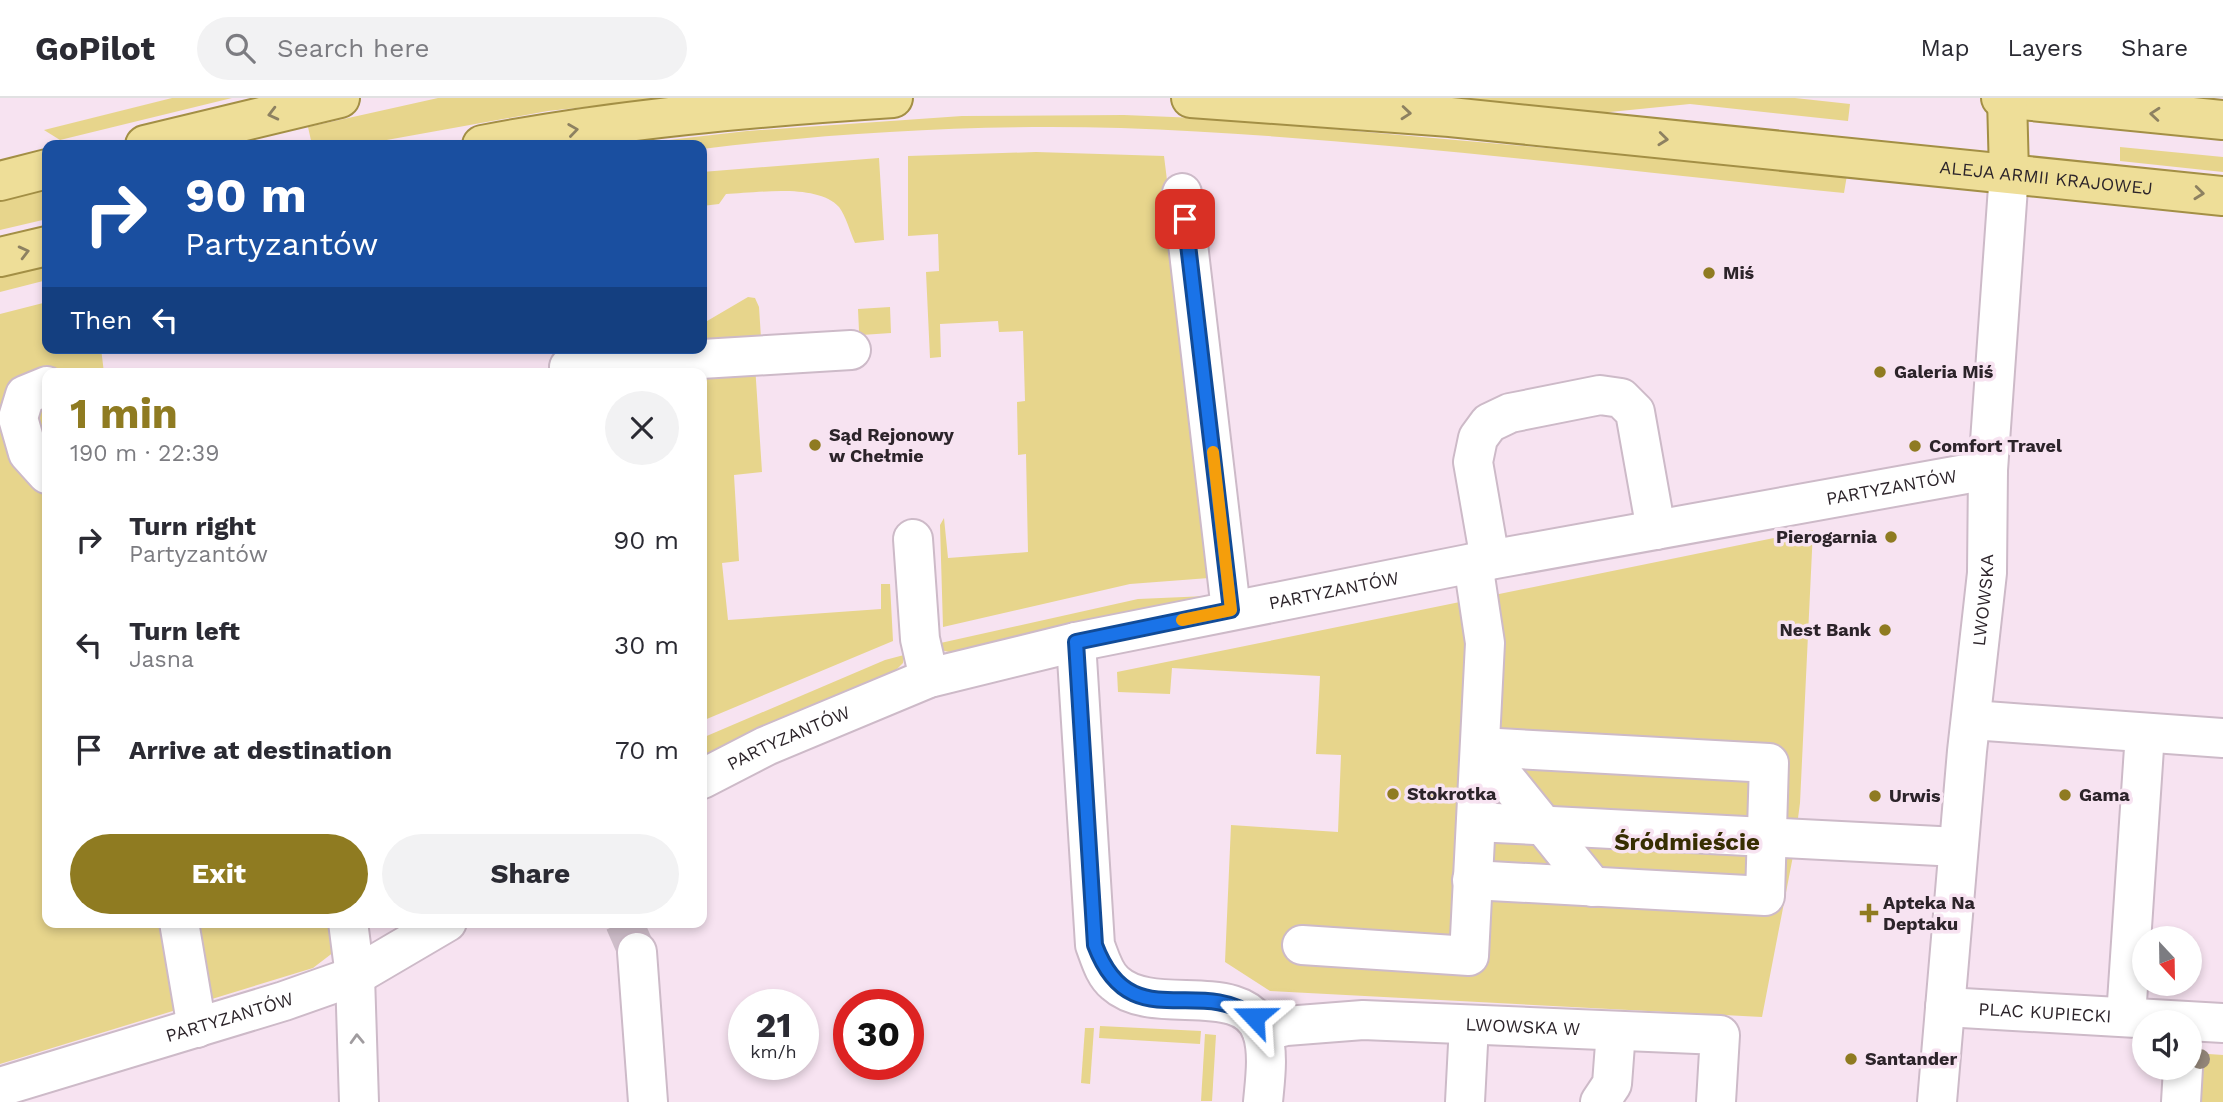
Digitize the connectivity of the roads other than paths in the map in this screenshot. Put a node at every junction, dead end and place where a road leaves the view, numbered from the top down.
1 (340, 98) edge
2 (893, 98) edge
3 (1191, 98) edge
4 (2001, 98) edge
5 (2007, 98) edge
6 (2223, 120) edge
7 (166, 140) edge
8 (533, 140) edge
9 (42, 171) edge
10 (2009, 173) junction
11 (0, 181) edge
12 (1182, 193) dead end
13 (2223, 196) edge
14 (42, 247) edge
15 (0, 257) edge
16 (851, 349) dead end
17 (568, 363) edge
18 (42, 388) edge
19 (42, 468) edge
20 (1988, 470) junction
21 (1656, 530) junction
22 (913, 539) dead end
23 (1482, 562) junction
24 (1231, 610) junction
25 (1076, 642) junction
26 (929, 678) junction
27 (1972, 720) junction
28 (2145, 733) junction
29 (2223, 738) edge
30 (1480, 747) junction
31 (707, 776) edge
32 (1476, 822) junction
33 (1545, 825) junction
34 (1767, 837) junction
35 (1958, 847) junction
36 (1472, 880) junction
37 (1593, 887) junction
38 (180, 928) edge
39 (349, 928) edge
40 (437, 928) edge
41 (1302, 945) dead end
42 (637, 952) tunnel mouth
43 (355, 976) junction
44 (1945, 1007) junction
45 (2126, 1017) junction
46 (2132, 1017) edge
47 (2202, 1022) edge
48 (2223, 1023) edge
49 (1469, 1025) junction
50 (197, 1028) junction
51 (1616, 1031) junction
52 (1262, 1032) junction
53 (2182, 1080) edge
54 (0, 1087) edge
55 (359, 1102) edge
56 (648, 1102) edge
57 (1264, 1102) edge
58 (1465, 1102) edge
59 (1600, 1102) edge
60 (1716, 1102) edge
61 (1937, 1102) edge
62 (2181, 1102) edge

1 -> 7 main road
8 -> 2 main road
3 -> 10 main road, ALEJA ARMII KRAJOWEJ
4 - 5 main road
6 -> 5 main road
5 - 10 main road, LWOWSKA
9 - 11 main road
10 -> 13 main road, ALEJA ARMII KRAJOWEJ
10 - 20 street, LWOWSKA
12 - 24 street
15 -> 14 main road
16 - 17 street
18 - 19 street
20 - 21 street, PARTYZANTÓW
20 - 27 street, LWOWSKA
21 - 23 street, PARTYZANTÓW
21 - 23 street
22 - 26 street
23 - 24 street, PARTYZANTÓW
23 - 30 street
24 - 25 street, PARTYZANTÓW
25 - 26 street, PARTYZANTÓW
25 - 52 street
26 - 31 street, PARTYZANTÓW
27 - 28 street
27 - 35 street, LWOWSKA
28 - 29 street
28 - 45 street
30 - 32 street
30 - 33 street
30 - 34 street
32 - 33 street
32 - 36 street
33 - 34 street
33 - 37 street
34 - 35 street
34 - 37 street
35 - 44 street, LWOWSKA
36 - 37 street
36 - 41 street
38 - 50 street
39 - 43 street
40 - 43 street, PARTYZANTÓW
42 - 56 street
43 - 50 street, PARTYZANTÓW
55 -> 43 street
44 - 45 street, PLAC KUPIECKI
44 - 61 street, LWOWSKA
45 - 46 street, PLAC KUPIECKI
47 - 48 street, PLAC KUPIECKI
49 - 51 street, LWOWSKA W
49 - 52 street, LWOWSKA W
49 - 58 street
50 - 54 street, PARTYZANTÓW
51 - 59 street
51 - 60 street, LWOWSKA W
52 - 57 street
53 - 62 street

